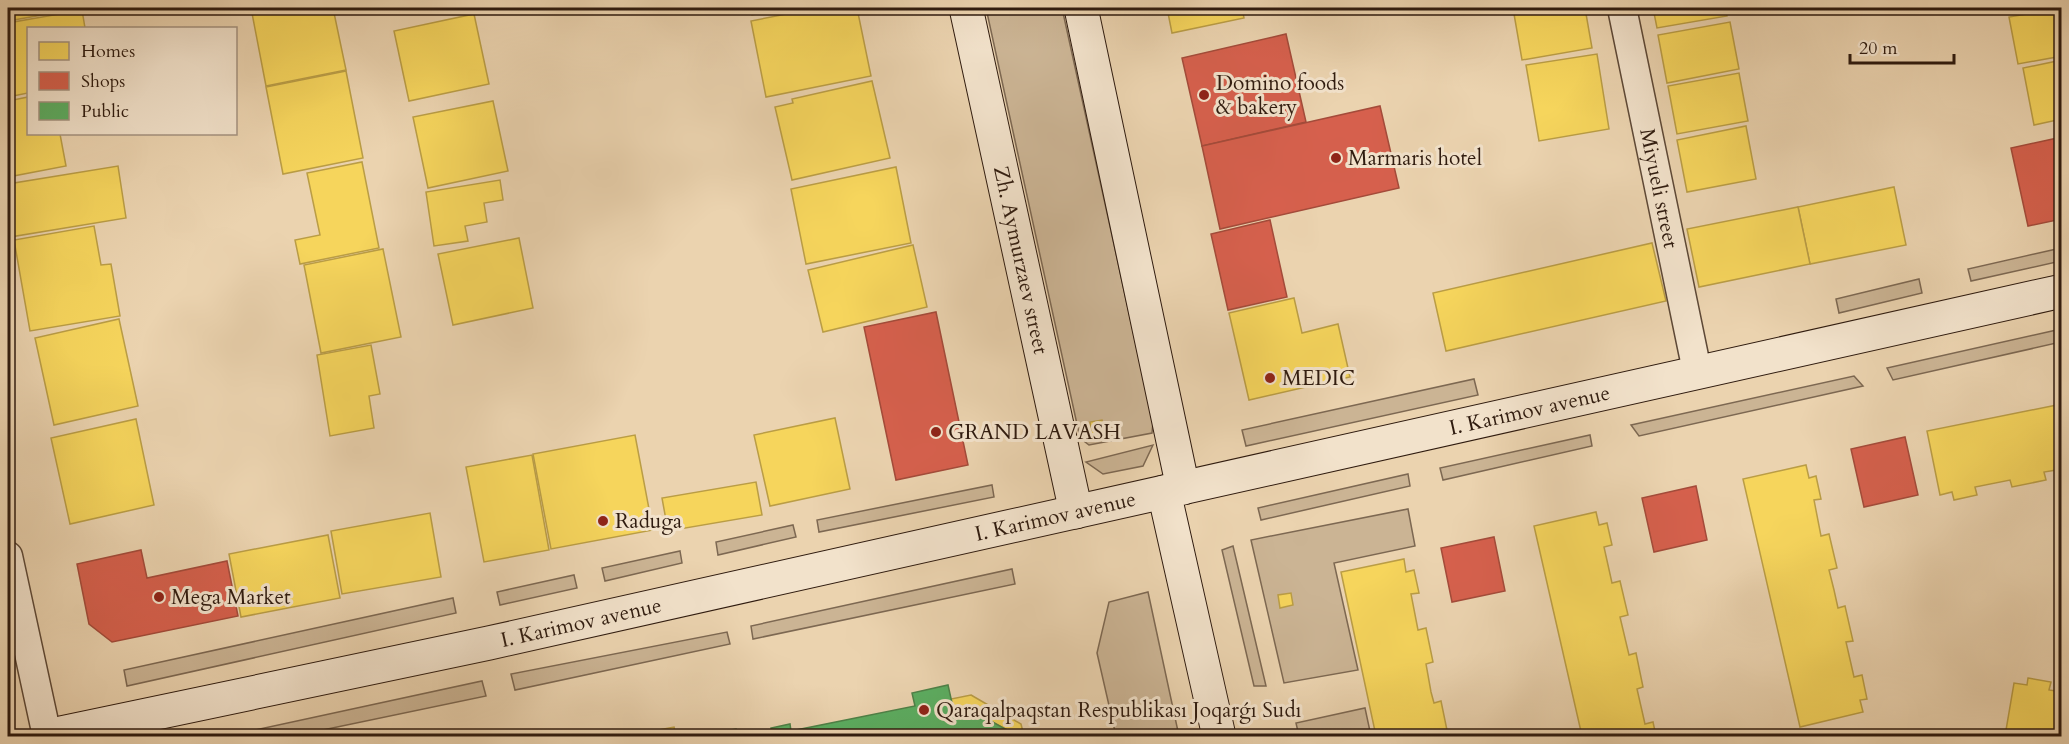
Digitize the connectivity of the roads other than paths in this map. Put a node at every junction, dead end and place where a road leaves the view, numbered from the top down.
1 (966, 8) edge
2 (1080, 8) edge
3 (1622, 8) edge
4 (2061, 291) edge
5 (1697, 371) junction
6 (1174, 490) junction
7 (1076, 512) junction
8 (8, 556) edge
9 (47, 736) edge
10 (1219, 736) edge

1 - 7 main road, Zh. Aymurzaev street
2 - 6 main road
3 - 5 street, Miyueli street
4 - 5 main road, I. Karimov avenue
5 - 6 main road, I. Karimov avenue
6 - 7 main road, I. Karimov avenue
6 - 10 main road
7 - 9 main road, I. Karimov avenue
8 - 9 street

